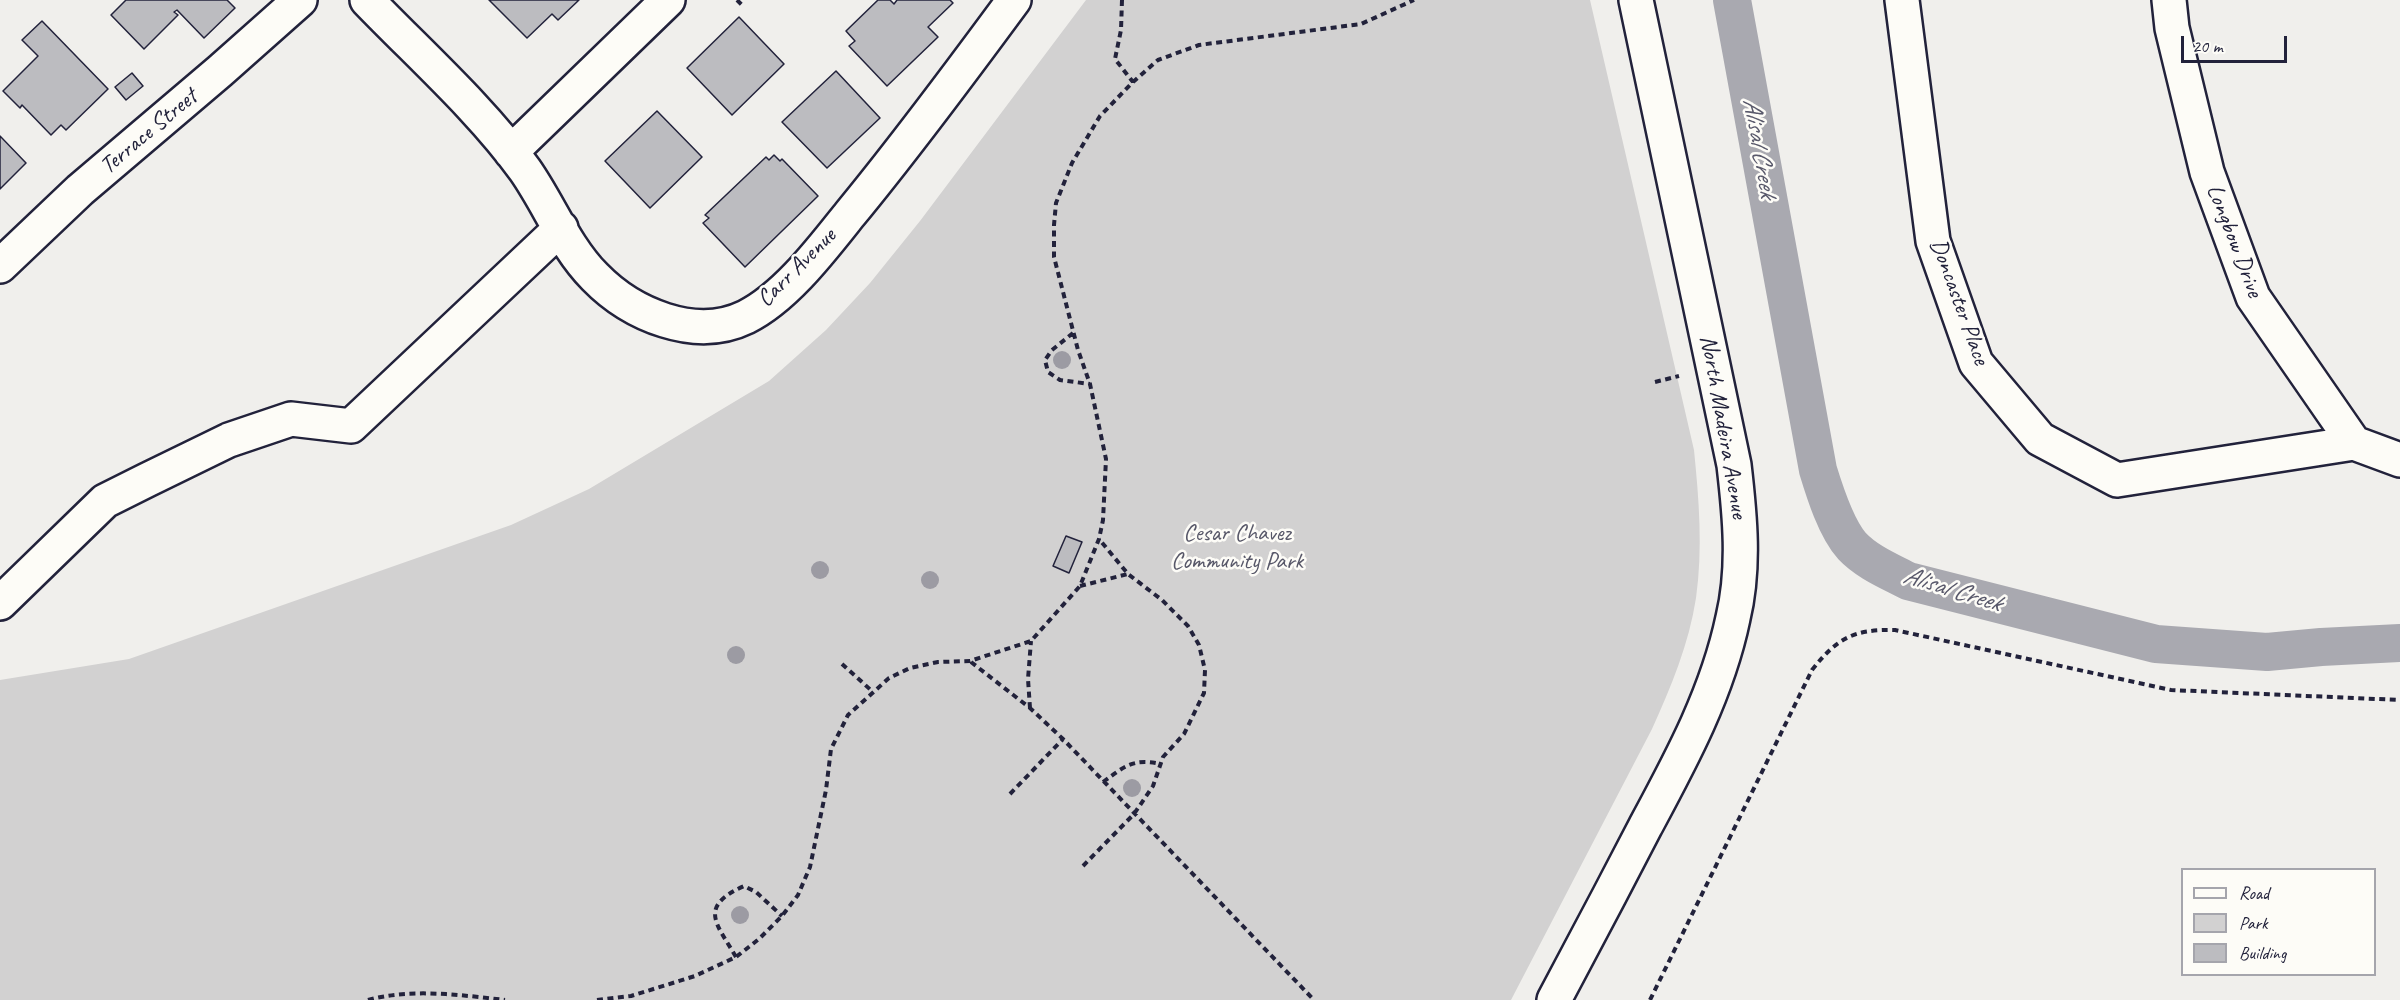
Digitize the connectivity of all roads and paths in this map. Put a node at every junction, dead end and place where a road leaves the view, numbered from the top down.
1 (300, 0) edge
2 (367, 0) edge
3 (668, 0) edge
4 (737, 0) edge
5 (1014, 0) edge
6 (1122, 0) edge
7 (1414, 0) edge
8 (1636, 0) edge
9 (1902, 0) edge
10 (2169, 0) edge
11 (742, 5) dead end
12 (1132, 82) junction
13 (511, 152) junction
14 (561, 228) junction
15 (0, 266) edge
16 (1074, 333) junction
17 (1090, 384) junction
18 (2354, 443) junction
19 (2400, 460) edge
20 (1099, 539) junction
21 (1128, 574) junction
22 (1080, 586) junction
23 (0, 603) edge
24 (1031, 641) junction
25 (970, 661) junction
26 (843, 663) dead end
27 (873, 692) junction
28 (2400, 700) edge
29 (1030, 708) junction
30 (1063, 739) junction
31 (1161, 764) junction
32 (1103, 782) junction
33 (1010, 794) dead end
34 (1134, 814) junction
35 (1083, 866) dead end
36 (782, 916) junction
37 (736, 957) junction
38 (368, 1000) edge
39 (505, 1000) edge
40 (597, 1000) edge
41 (1314, 1000) edge
42 (1554, 1000) edge
43 (1650, 1000) edge

1 - 15 street, Terrace Street
2 - 13 street, Carr Avenue
3 - 13 street
4 - 11 path
5 - 14 street, Carr Avenue
6 - 12 path
7 - 12 path
8 - 42 street, North Madeira Avenue
9 - 18 street, Doncaster Place
10 - 18 street, Longbow Drive
12 - 16 path
13 - 14 street, Carr Avenue
14 - 23 street
16 - 17 path
16 - 17 path
17 - 20 path
18 - 19 street
20 - 21 path
20 - 22 path
21 - 22 path
21 - 31 path
22 - 24 path
24 - 25 path
24 - 29 path
25 - 27 path
25 - 29 path
26 - 27 path
27 - 36 path
28 - 43 path
29 - 30 path
30 - 32 path
30 - 33 path
31 - 32 path
31 - 34 path
32 - 34 path
34 - 35 path
34 - 41 path
36 - 37 path
36 - 37 path
37 - 40 path
38 - 39 path

